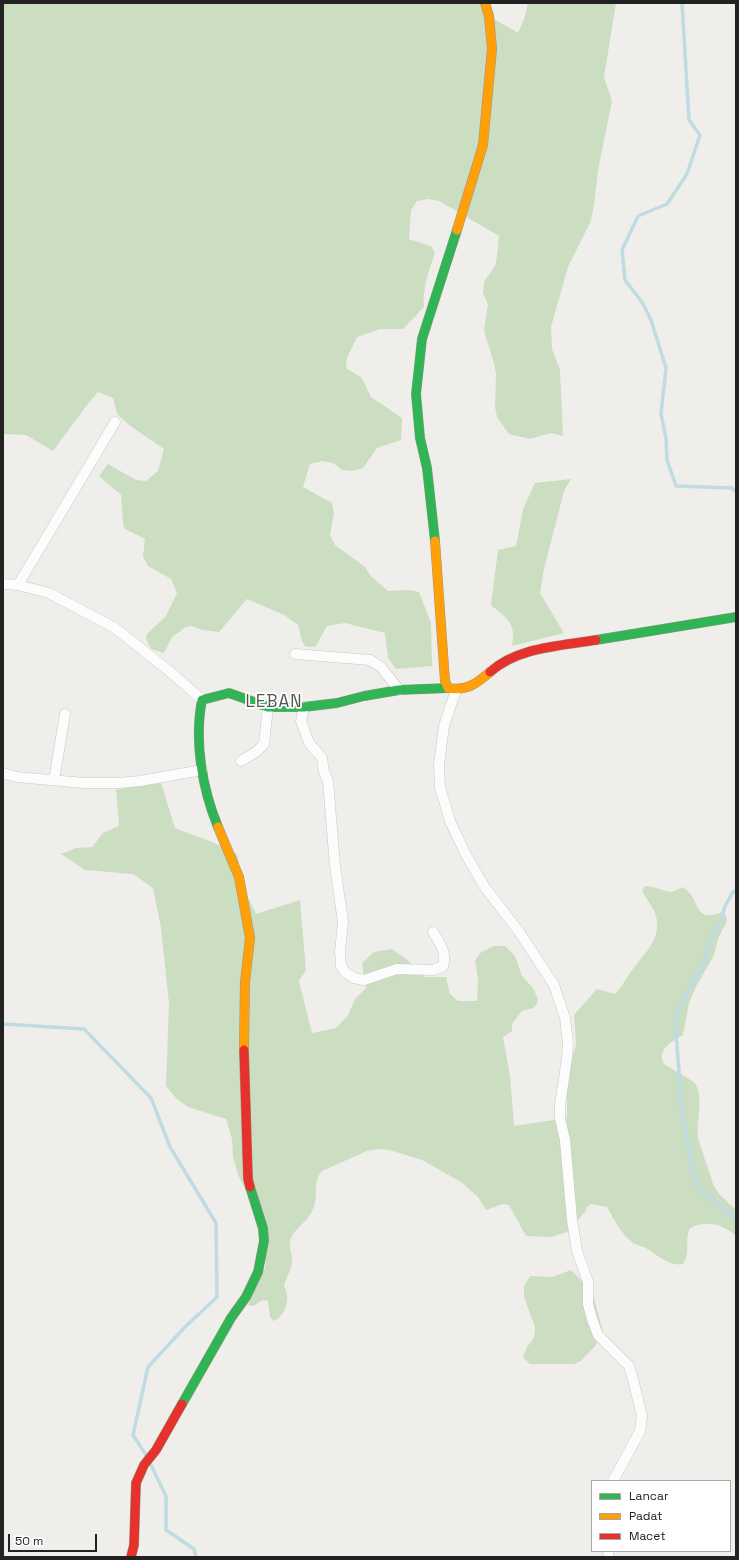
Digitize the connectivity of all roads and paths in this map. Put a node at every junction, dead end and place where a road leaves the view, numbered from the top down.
1 (485, 3) edge
2 (115, 422) dead end
3 (3, 584) edge
4 (18, 585) junction
5 (736, 617) edge
6 (295, 654) dead end
7 (452, 689) junction
8 (398, 690) junction
9 (202, 700) junction
10 (268, 707) junction
11 (304, 707) junction
12 (65, 714) dead end
13 (241, 761) dead end
14 (202, 770) junction
15 (3, 773) edge
16 (54, 780) junction
17 (433, 932) dead end
18 (614, 1480) edge
19 (131, 1557) edge

1 - 7 street
2 - 4 street
3 - 4 street
4 - 9 street
5 - 7 street
6 - 8 street
7 - 8 street
7 - 18 street
8 - 11 street
9 - 10 street
9 - 14 street
10 - 11 street
10 - 13 street
11 - 17 street
12 - 16 street
14 - 16 street
14 - 19 street
15 - 16 street

